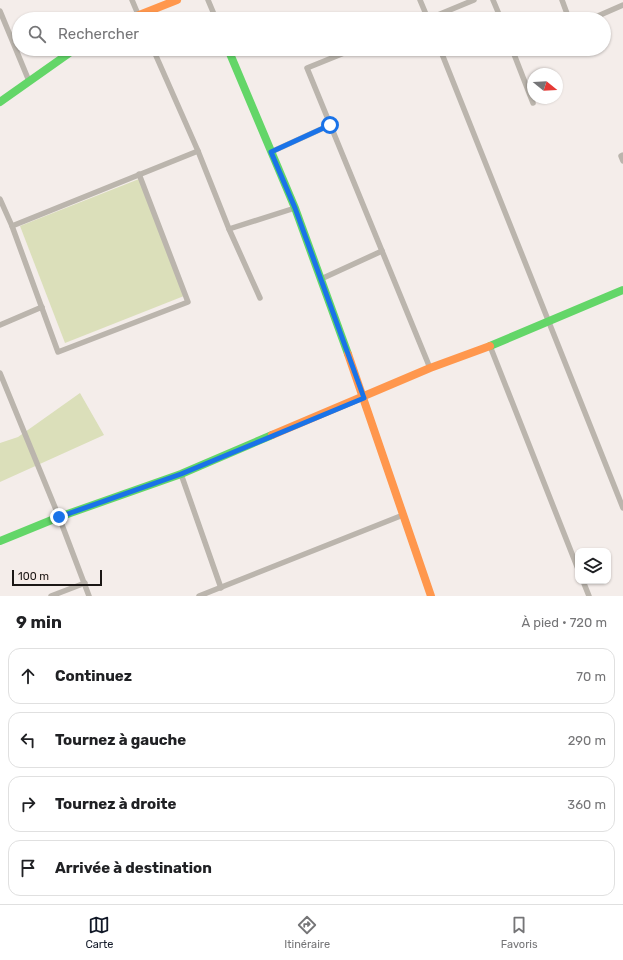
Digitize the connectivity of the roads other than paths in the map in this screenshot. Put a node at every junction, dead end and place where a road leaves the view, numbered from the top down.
1 (132, 0) edge
2 (176, 0) edge
3 (208, 0) edge
4 (420, 0) edge
5 (474, 0) edge
6 (493, 0) edge
7 (562, 0) edge
8 (623, 5) edge
9 (0, 11) edge
10 (137, 12) edge
11 (150, 12) edge
12 (213, 12) edge
13 (425, 12) edge
14 (445, 12) edge
15 (498, 12) edge
16 (566, 12) edge
17 (607, 12) edge
18 (12, 40) edge
19 (19, 56) edge
20 (65, 56) edge
21 (156, 56) edge
22 (231, 56) edge
23 (337, 56) edge
24 (443, 56) edge
25 (515, 56) edge
26 (29, 81) junction
27 (527, 87) edge
28 (0, 102) edge
29 (330, 125) junction
30 (198, 150) junction
31 (271, 152) junction
32 (623, 155) edge
33 (623, 161) edge
34 (139, 174) junction
35 (0, 199) edge
36 (295, 208) junction
37 (12, 226) junction
38 (229, 229) junction
39 (382, 251) junction
40 (321, 279) junction
41 (623, 290) edge
42 (260, 298) dead end
43 (42, 307) junction
44 (549, 322) junction
45 (0, 325) edge
46 (490, 346) junction
47 (430, 368) junction
48 (0, 373) edge
49 (364, 398) junction
50 (181, 474) junction
51 (623, 508) edge
52 (403, 515) junction
53 (59, 517) junction
54 (0, 541) edge
55 (575, 561) edge
56 (85, 583) junction
57 (584, 584) edge
58 (221, 588) junction
59 (51, 596) edge
60 (89, 596) edge
61 (199, 596) edge
62 (431, 596) edge
63 (588, 596) edge

1 - 10 street
2 - 11 street
3 - 12 street
4 - 13 street
5 - 14 street
6 - 15 street
7 - 16 street
8 - 17 street
9 - 18 street
19 - 26 street
20 - 26 street
21 - 30 street
22 - 31 street
23 - 29 street
24 - 44 street
25 - 27 street
26 - 28 street
29 - 31 street
29 - 39 street
30 - 34 street
30 - 38 street
31 - 36 street
32 - 33 street
34 - 37 street
34 - 43 street
35 - 37 street
36 - 38 street
36 - 40 street
37 - 43 street
38 - 42 street
39 - 40 street
39 - 47 street
40 - 49 street
41 - 44 street
43 - 45 street
44 - 46 street
44 - 51 street
46 - 47 street
46 - 55 street
47 - 49 street
48 - 53 street
49 - 50 street
49 - 52 street
50 - 53 street
50 - 58 street
52 - 58 street
52 - 62 street
53 - 54 street
53 - 56 street
56 - 59 street
56 - 60 street
57 - 63 street
58 - 61 street

